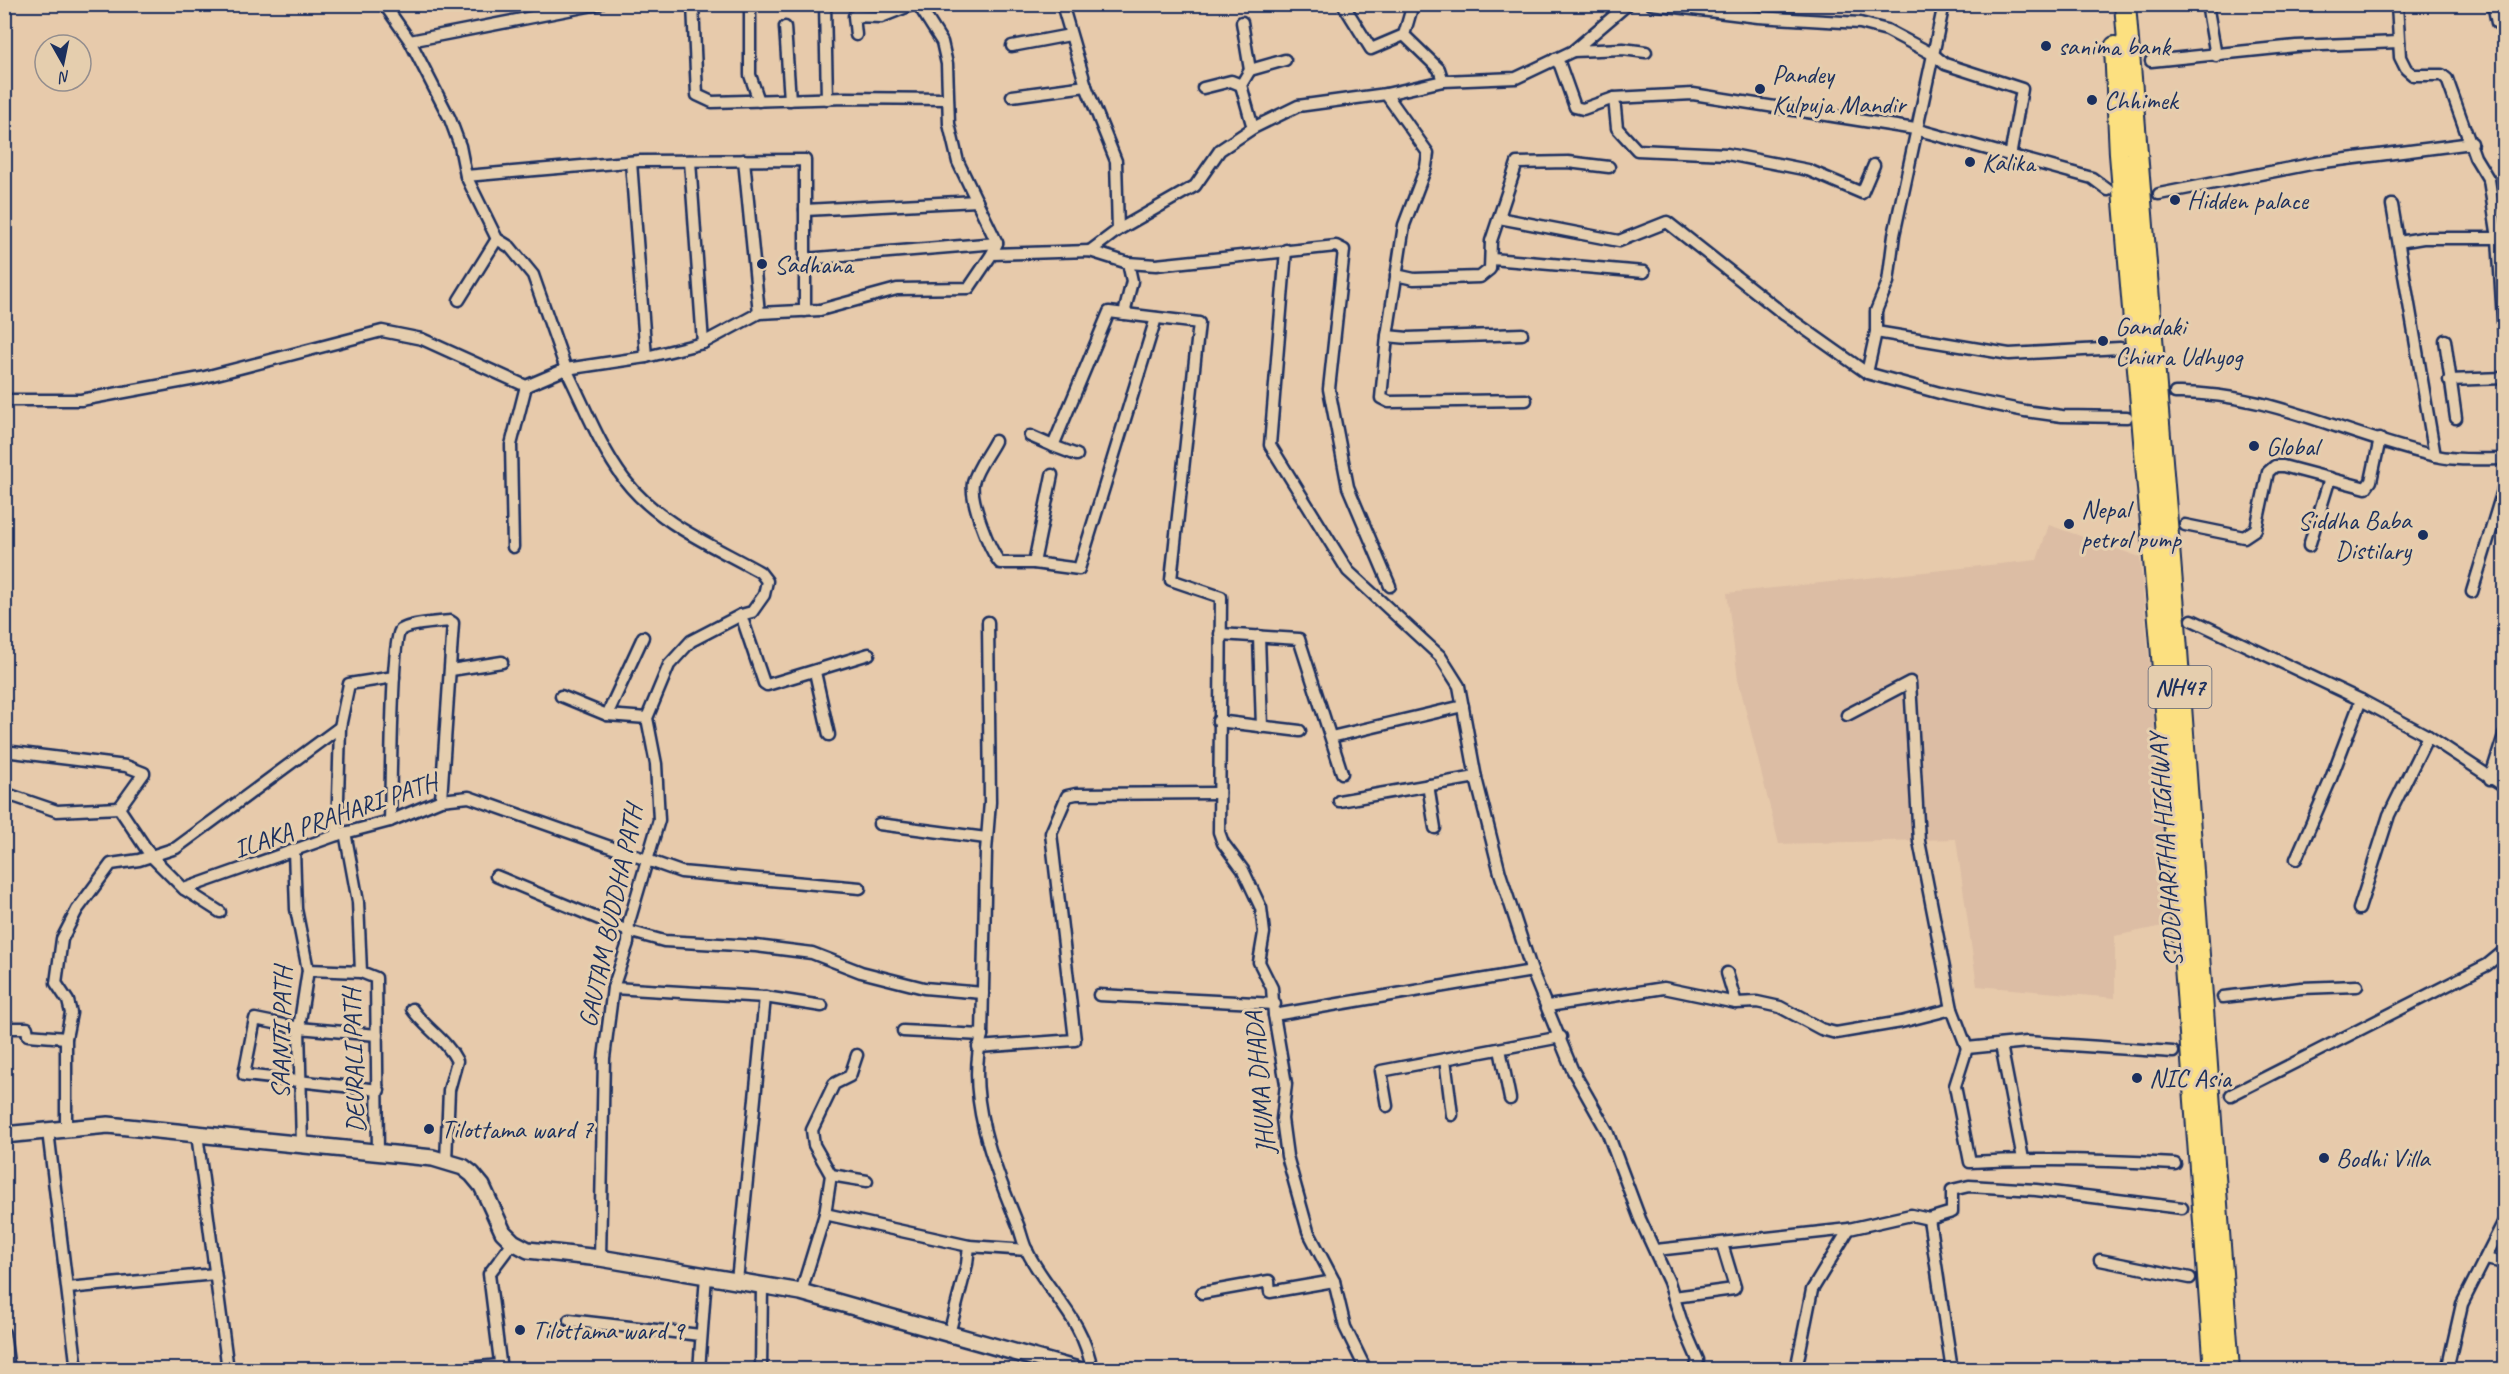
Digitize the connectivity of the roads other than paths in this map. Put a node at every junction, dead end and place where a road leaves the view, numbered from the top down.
1 (384, 4) edge
2 (599, 4) edge
3 (693, 4) edge
4 (750, 4) edge
5 (825, 4) edge
6 (852, 4) edge
7 (914, 4) edge
8 (918, 4) edge
9 (1062, 4) edge
10 (1343, 4) edge
11 (1413, 4) edge
12 (1628, 4) edge
13 (1650, 4) edge
14 (1944, 4) edge
15 (2112, 4) edge
16 (2125, 4) edge
17 (2207, 4) edge
18 (2397, 4) edge
19 (2493, 4) edge
20 (854, 16) junction
21 (1242, 22) dead end
22 (2497, 23) dead end
23 (785, 27) dead end
24 (856, 35) dead end
25 (1070, 35) junction
26 (1404, 35) junction
27 (410, 41) junction
28 (2399, 42) junction
29 (1012, 46) dead end
30 (1573, 51) junction
31 (1646, 52) dead end
32 (1934, 55) junction
33 (2216, 56) junction
34 (1285, 60) dead end
35 (1554, 60) junction
36 (2151, 61) dead end
37 (1250, 70) junction
38 (1443, 81) junction
39 (1241, 85) junction
40 (1086, 86) junction
41 (1203, 88) dead end
42 (1386, 94) junction
43 (1011, 96) dead end
44 (1614, 98) junction
45 (827, 99) junction
46 (947, 99) junction
47 (759, 100) junction
48 (790, 100) junction
49 (1253, 128) junction
50 (1915, 129) junction
51 (2472, 143) junction
52 (2010, 157) junction
53 (744, 160) junction
54 (690, 161) junction
55 (631, 162) junction
56 (1874, 165) dead end
57 (1609, 166) dead end
58 (466, 176) junction
59 (2108, 190) dead end
60 (2159, 194) dead end
61 (977, 201) junction
62 (2392, 205) dead end
63 (805, 210) junction
64 (1499, 218) junction
65 (1118, 230) junction
66 (2498, 238) junction
67 (496, 239) junction
68 (2399, 242) junction
69 (996, 243) junction
70 (1286, 250) junction
71 (1090, 251) junction
72 (992, 254) junction
73 (805, 259) junction
74 (1492, 259) junction
75 (1128, 263) junction
76 (1644, 272) dead end
77 (1396, 275) junction
78 (459, 300) dead end
79 (805, 311) junction
80 (759, 313) junction
81 (1124, 314) junction
82 (1156, 318) junction
83 (1876, 332) junction
84 (1522, 334) dead end
85 (1387, 336) junction
86 (2505, 337) edge
87 (2445, 340) dead end
88 (703, 343) junction
89 (2120, 348) dead end
90 (646, 357) junction
91 (566, 369) junction
92 (1867, 373) junction
93 (2505, 378) edge
94 (2450, 380) junction
95 (526, 386) junction
96 (2175, 393) dead end
97 (4, 400) edge
98 (1526, 400) dead end
99 (2127, 417) dead end
100 (2456, 418) dead end
101 (1030, 436) dead end
102 (2380, 439) junction
103 (995, 441) dead end
104 (1053, 446) junction
105 (1077, 455) dead end
106 (2435, 456) junction
107 (2505, 459) edge
108 (1052, 475) dead end
109 (2330, 478) junction
110 (2505, 487) edge
111 (2185, 525) dead end
112 (2309, 546) dead end
113 (513, 547) dead end
114 (1034, 563) junction
115 (1390, 586) dead end
116 (2472, 592) dead end
117 (741, 615) junction
118 (2192, 620) dead end
119 (988, 622) dead end
120 (1220, 633) junction
121 (1259, 636) junction
122 (643, 637) dead end
123 (869, 654) dead end
124 (502, 662) dead end
125 (451, 670) junction
126 (815, 672) junction
127 (394, 677) junction
128 (561, 696) dead end
129 (2361, 700) junction
130 (1463, 706) junction
131 (607, 715) junction
132 (1847, 715) dead end
133 (647, 718) junction
134 (1218, 721) junction
135 (340, 727) junction
136 (1262, 727) junction
137 (1300, 731) dead end
138 (829, 735) dead end
139 (2505, 735) edge
140 (2428, 736) junction
141 (1331, 737) junction
142 (4, 751) edge
143 (1342, 773) dead end
144 (1476, 777) junction
145 (2490, 779) junction
146 (1428, 785) junction
147 (2505, 786) edge
148 (1219, 793) junction
149 (7, 794) dead end
150 (441, 800) junction
151 (1339, 801) dead end
152 (119, 808) junction
153 (390, 821) junction
154 (879, 824) dead end
155 (1435, 828) dead end
156 (341, 833) junction
157 (986, 837) junction
158 (294, 850) junction
159 (151, 856) junction
160 (647, 859) junction
161 (2296, 859) dead end
162 (496, 876) dead end
163 (860, 888) dead end
164 (184, 890) junction
165 (2359, 909) dead end
166 (220, 912) dead end
167 (628, 931) junction
168 (2504, 953) edge
169 (308, 970) junction
170 (1532, 971) junction
171 (361, 972) junction
172 (1726, 973) dead end
173 (2358, 986) dead end
174 (613, 988) junction
175 (983, 993) junction
176 (1099, 995) dead end
177 (765, 997) junction
178 (2223, 997) dead end
179 (1736, 1003) junction
180 (822, 1006) dead end
181 (1548, 1006) junction
182 (412, 1009) dead end
183 (1952, 1009) junction
184 (1274, 1010) junction
185 (4, 1028) edge
186 (299, 1028) junction
187 (903, 1031) dead end
188 (377, 1035) junction
189 (982, 1035) junction
190 (1561, 1037) junction
191 (66, 1038) junction
192 (2001, 1045) junction
193 (978, 1047) junction
194 (1967, 1048) junction
195 (1500, 1049) junction
196 (2173, 1052) dead end
197 (856, 1054) dead end
198 (1445, 1059) junction
199 (300, 1081) junction
200 (379, 1090) junction
201 (2231, 1095) dead end
202 (1510, 1099) dead end
203 (1387, 1106) dead end
204 (1452, 1115) dead end
205 (66, 1129) junction
206 (48, 1131) junction
207 (197, 1134) junction
208 (4, 1135) edge
209 (302, 1145) junction
210 (378, 1153) junction
211 (2023, 1159) junction
212 (446, 1161) junction
213 (2175, 1164) dead end
214 (831, 1174) junction
215 (867, 1181) dead end
216 (2182, 1208) dead end
217 (825, 1214) junction
218 (1929, 1219) junction
219 (2505, 1221) edge
220 (1849, 1229) junction
221 (513, 1242) junction
222 (1722, 1244) junction
223 (969, 1245) junction
224 (1027, 1250) junction
225 (1656, 1250) junction
226 (600, 1258) junction
227 (2486, 1259) junction
228 (2100, 1260) dead end
229 (2505, 1263) edge
230 (215, 1274) junction
231 (706, 1276) junction
232 (2190, 1278) dead end
233 (737, 1281) junction
234 (1334, 1281) junction
235 (762, 1286) junction
236 (68, 1288) junction
237 (801, 1292) junction
238 (1202, 1293) dead end
239 (1674, 1297) junction
240 (569, 1320) dead end
241 (4, 1333) edge
242 (949, 1334) junction
243 (700, 1335) junction
244 (501, 1367) edge
245 (9, 1370) edge
246 (77, 1370) edge
247 (228, 1370) edge
248 (447, 1370) edge
249 (699, 1370) edge
250 (761, 1370) edge
251 (1078, 1370) edge
252 (1092, 1370) edge
253 (1366, 1370) edge
254 (1695, 1370) edge
255 (1796, 1370) edge
256 (1952, 1370) edge
257 (2215, 1370) edge
258 (2229, 1370) edge
259 (2447, 1370) edge

1 - 27 street
2 - 27 street
3 - 47 street
4 - 47 street
5 - 45 street
6 - 20 street
7 - 20 street
8 - 46 street
9 - 25 street
10 - 26 street
11 - 26 street
12 - 30 street
13 - 32 street
14 - 32 street
15 - 257 highway, SIDDHARTHA HIGHWAY / NH47
16 - 258 highway, SIDDHARTHA HIGHWAY / NH47
17 - 33 street
18 - 28 street
19 - 22 street
20 - 24 street
21 - 37 street
23 - 48 street
25 - 29 street
25 - 40 street
26 - 38 street
27 - 58 street
28 - 33 street
28 - 51 street
30 - 31 street
30 - 35 street
32 - 50 street
32 - 52 street
33 - 36 street
34 - 37 street
35 - 38 street
35 - 44 street
37 - 39 street
38 - 42 street
39 - 41 street
39 - 49 street
40 - 43 street
40 - 65 street
42 - 49 street
42 - 77 street
44 - 50 street
44 - 56 street
45 - 46 street
45 - 48 street
46 - 61 street
47 - 48 street
49 - 65 street
50 - 52 street
50 - 83 street
51 - 60 street
51 - 66 street
52 - 59 street
53 - 54 street
53 - 63 street
53 - 80 street
54 - 55 street
54 - 88 street
55 - 58 street
55 - 90 street
57 - 64 street
58 - 67 street
61 - 63 street
61 - 69 street
62 - 68 street
63 - 73 street
64 - 74 street
64 - 92 street
65 - 71 street
66 - 68 street
66 - 86 street
67 - 78 street
67 - 91 street
68 - 106 street
69 - 72 street
69 - 73 street
70 - 75 street
70 - 115 street
70 - 130 street
71 - 72 street
71 - 75 street
72 - 79 street
73 - 79 street
74 - 76 street
74 - 77 street
75 - 81 street
77 - 85 street
79 - 80 street
80 - 88 street
81 - 82 street
81 - 104 street
82 - 114 street
82 - 120 street, JHUMA DHADA
83 - 89 street
83 - 92 street
84 - 85 street
85 - 98 street
87 - 94 street
88 - 90 street
90 - 91 street
91 - 95 street
91 - 117 street
92 - 99 street
93 - 94 street
94 - 100 street
95 - 97 street
95 - 113 street
96 - 102 street
101 - 104 street
102 - 106 street
102 - 109 street
103 - 114 street
104 - 105 street
106 - 107 street
108 - 114 street
109 - 111 street
109 - 112 street
110 - 116 street
117 - 126 street
117 - 133 street
118 - 129 street
119 - 157 street
120 - 121 street
120 - 134 street, JHUMA DHADA
121 - 136 street
121 - 141 street
122 - 131 street
123 - 126 street
124 - 125 street
125 - 127 street
125 - 150 street
126 - 138 street
127 - 135 street, DEURALI PATH
127 - 153 street
128 - 131 street
129 - 140 street
129 - 161 street
130 - 141 street
130 - 144 street
131 - 133 street
132 - 183 street
133 - 160 street, GAUTAM BUDDHA PATH
134 - 136 street
134 - 148 street, JHUMA DHADA
135 - 156 street, DEURALI PATH
135 - 159 street
136 - 137 street
139 - 145 street
140 - 145 street
140 - 165 street
141 - 143 street
142 - 152 street
144 - 146 street
144 - 170 street
145 - 147 street
146 - 151 street
146 - 155 street
148 - 184 street, JHUMA DHADA
148 - 193 street
149 - 152 street
150 - 153 street, ILAKA PRAHARI PATH
150 - 160 street, ILAKA PRAHARI PATH
152 - 159 street
153 - 156 street, ILAKA PRAHARI PATH
154 - 157 street
156 - 158 street, ILAKA PRAHARI PATH
156 - 171 street, DEURALI PATH
157 - 175 street
158 - 164 street, ILAKA PRAHARI PATH
158 - 169 street, SAANTI PATH
159 - 164 street
159 - 191 street
160 - 163 street, ILAKA PRAHARI PATH
160 - 167 street, GAUTAM BUDDHA PATH
162 - 167 street
164 - 166 street
167 - 174 street, GAUTAM BUDDHA PATH
167 - 175 street
168 - 201 street
169 - 171 street
169 - 186 street, SAANTI PATH
170 - 181 street
170 - 184 street
171 - 188 street, DEURALI PATH
172 - 179 street
173 - 178 street
174 - 177 street
174 - 226 street, GAUTAM BUDDHA PATH
175 - 189 street
176 - 184 street
177 - 180 street
177 - 233 street
179 - 181 street
179 - 183 street
181 - 190 street
182 - 212 street
183 - 194 street
184 - 234 street, JHUMA DHADA
185 - 191 street
186 - 188 street
186 - 199 street, SAANTI PATH
186 - 199 street
187 - 189 street
188 - 200 street, DEURALI PATH
189 - 193 street
190 - 195 street
190 - 225 street
191 - 205 street
192 - 194 street
192 - 196 street
192 - 211 street
193 - 224 street
194 - 211 street
195 - 198 street
195 - 202 street
197 - 214 street
198 - 203 street
198 - 204 street
199 - 200 street
199 - 209 street, SAANTI PATH
200 - 210 street, DEURALI PATH
205 - 206 street
205 - 207 street
206 - 208 street
206 - 236 street
207 - 209 street
207 - 230 street
209 - 210 street
210 - 212 street
211 - 213 street
212 - 221 street
214 - 215 street
214 - 217 street
216 - 218 street
217 - 223 street
217 - 237 street
218 - 220 street
218 - 256 street
219 - 227 street
220 - 222 street
220 - 255 street
221 - 226 street
221 - 244 street
222 - 225 street
222 - 239 street
223 - 224 street
223 - 242 street
224 - 252 street
225 - 239 street
226 - 231 street
227 - 229 street
227 - 259 street
228 - 232 street
230 - 236 street
230 - 247 street
231 - 233 street
231 - 243 street
233 - 235 street
234 - 238 street
234 - 253 street, JHUMA DHADA
235 - 237 street
235 - 250 street
236 - 246 street
237 - 242 street
239 - 254 street
240 - 243 street
241 - 245 street
242 - 251 street
243 - 249 street
244 - 248 street

